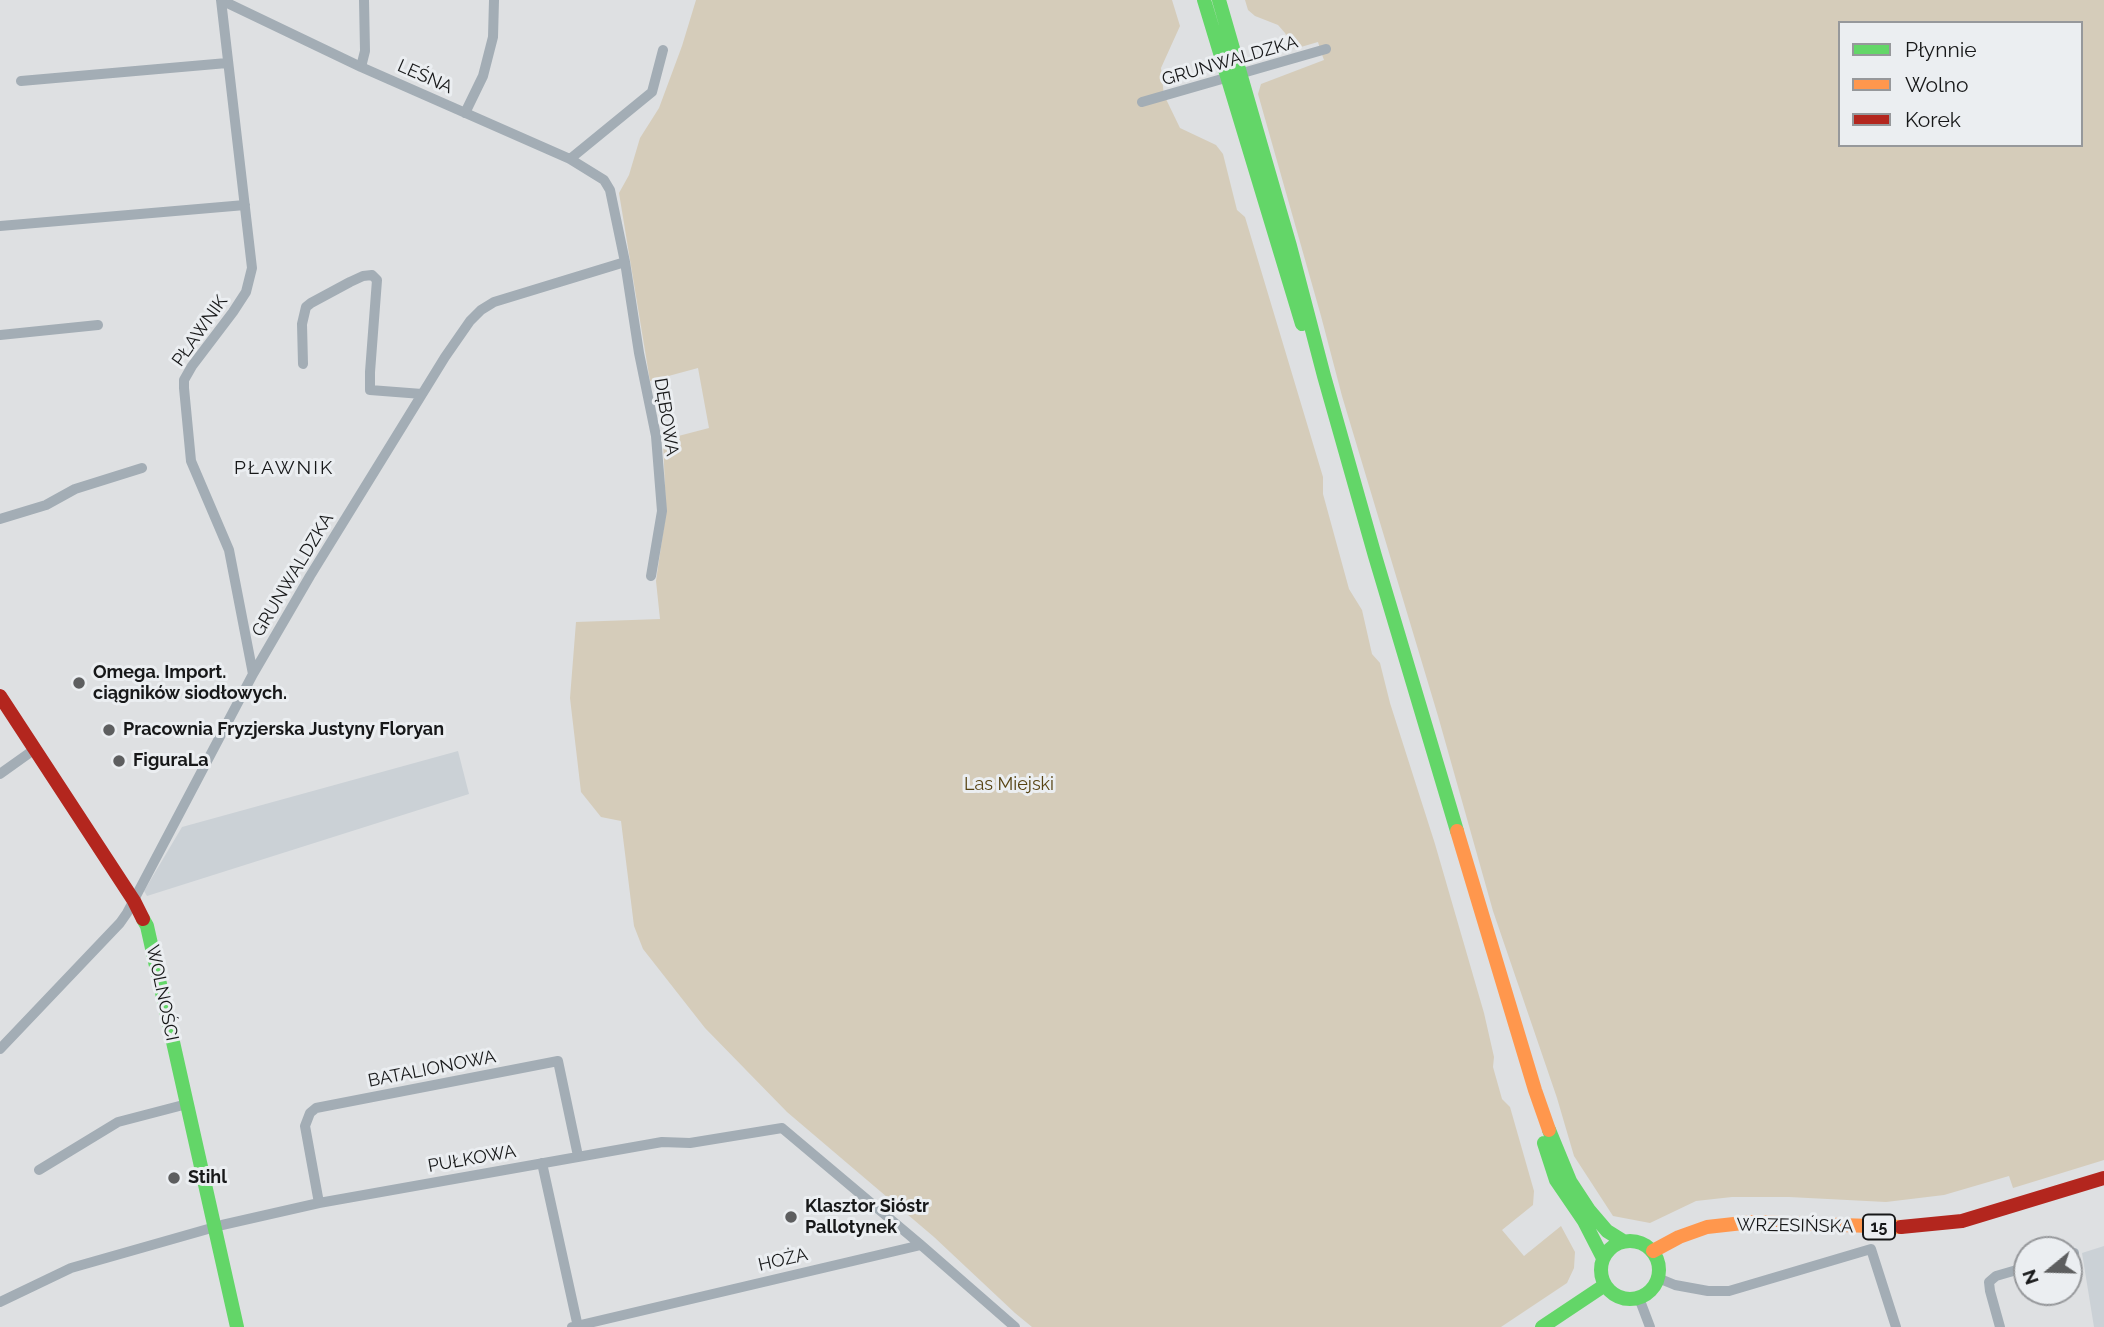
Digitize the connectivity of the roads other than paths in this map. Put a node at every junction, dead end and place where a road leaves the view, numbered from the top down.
1 (221, 0) edge
2 (364, 0) edge
3 (494, 0) edge
4 (1204, 0) edge
5 (1219, 0) edge
6 (1326, 49) dead end
7 (663, 50) dead end
8 (227, 64) junction
9 (361, 67) junction
10 (1233, 75) junction
11 (21, 81) dead end
12 (1142, 102) dead end
13 (465, 113) junction
14 (570, 159) junction
15 (610, 190) joint
16 (245, 205) junction
17 (0, 226) edge
18 (625, 262) junction
19 (98, 325) dead end
20 (0, 335) edge
21 (303, 364) dead end
22 (422, 394) junction
23 (142, 468) dead end
24 (0, 519) edge
25 (651, 576) dead end
26 (253, 674) junction
27 (0, 696) edge
28 (35, 749) junction
29 (0, 774) edge
30 (134, 901) junction
31 (0, 1049) edge
32 (1535, 1090) junction
33 (187, 1104) junction
34 (578, 1156) junction
35 (542, 1163) junction
36 (39, 1170) dead end
37 (2104, 1178) edge
38 (319, 1203) junction
39 (215, 1227) junction
40 (1623, 1241) junction
41 (922, 1245) junction
42 (1653, 1251) junction
43 (1603, 1258) junction
44 (2013, 1271) edge
45 (1658, 1278) junction
46 (1605, 1285) junction
47 (1639, 1298) junction
48 (0, 1302) edge
49 (237, 1327) edge
50 (576, 1327) edge
51 (1016, 1327) edge
52 (1542, 1327) edge
53 (1650, 1327) edge
54 (1896, 1327) edge
55 (2000, 1327) edge

1 - 8 street, PŁAWNIK
1 - 9 street, LEŚNA
2 - 9 street
3 - 13 street
4 - 10 main road
5 - 10 main road
6 - 10 street, GRUNWALDZKA
7 - 14 street
8 - 11 street
8 - 16 street, PŁAWNIK
9 - 13 street, LEŚNA
10 - 12 street, GRUNWALDZKA
10 - 32 main road
13 - 14 street, LEŚNA
14 - 15 street, LEŚNA
15 - 18 street, DĘBOWA
16 - 17 street
16 - 26 street, PŁAWNIK
18 - 22 street, GRUNWALDZKA
18 - 25 street, DĘBOWA
19 - 20 street
21 - 22 street
22 - 26 street, GRUNWALDZKA
23 - 24 street
26 - 30 street, GRUNWALDZKA
27 - 28 main road, WOLNOŚCI
28 - 29 street
28 - 30 main road, WOLNOŚCI
30 - 31 street, GRUNWALDZKA
30 - 33 main road, WOLNOŚCI
32 - 40 main road
32 - 43 main road
33 - 36 street
33 - 39 main road, WOLNOŚCI
34 - 35 street, PUŁKOWA
34 - 38 street, BATALIONOWA
34 - 41 street, PUŁKOWA
35 - 38 street, PUŁKOWA
35 - 50 street
37 - 42 main road, WRZESIŃSKA / 15
38 - 39 street, PUŁKOWA
39 - 48 street, PUŁKOWA
39 - 49 main road, WOLNOŚCI
40 - 42 main road
40 - 43 main road
41 - 50 street, HOŻA
41 - 51 street
42 - 45 main road
43 - 46 main road
44 - 55 street
45 - 47 main road
45 - 54 street
46 - 47 main road
46 - 52 main road
47 - 53 street

